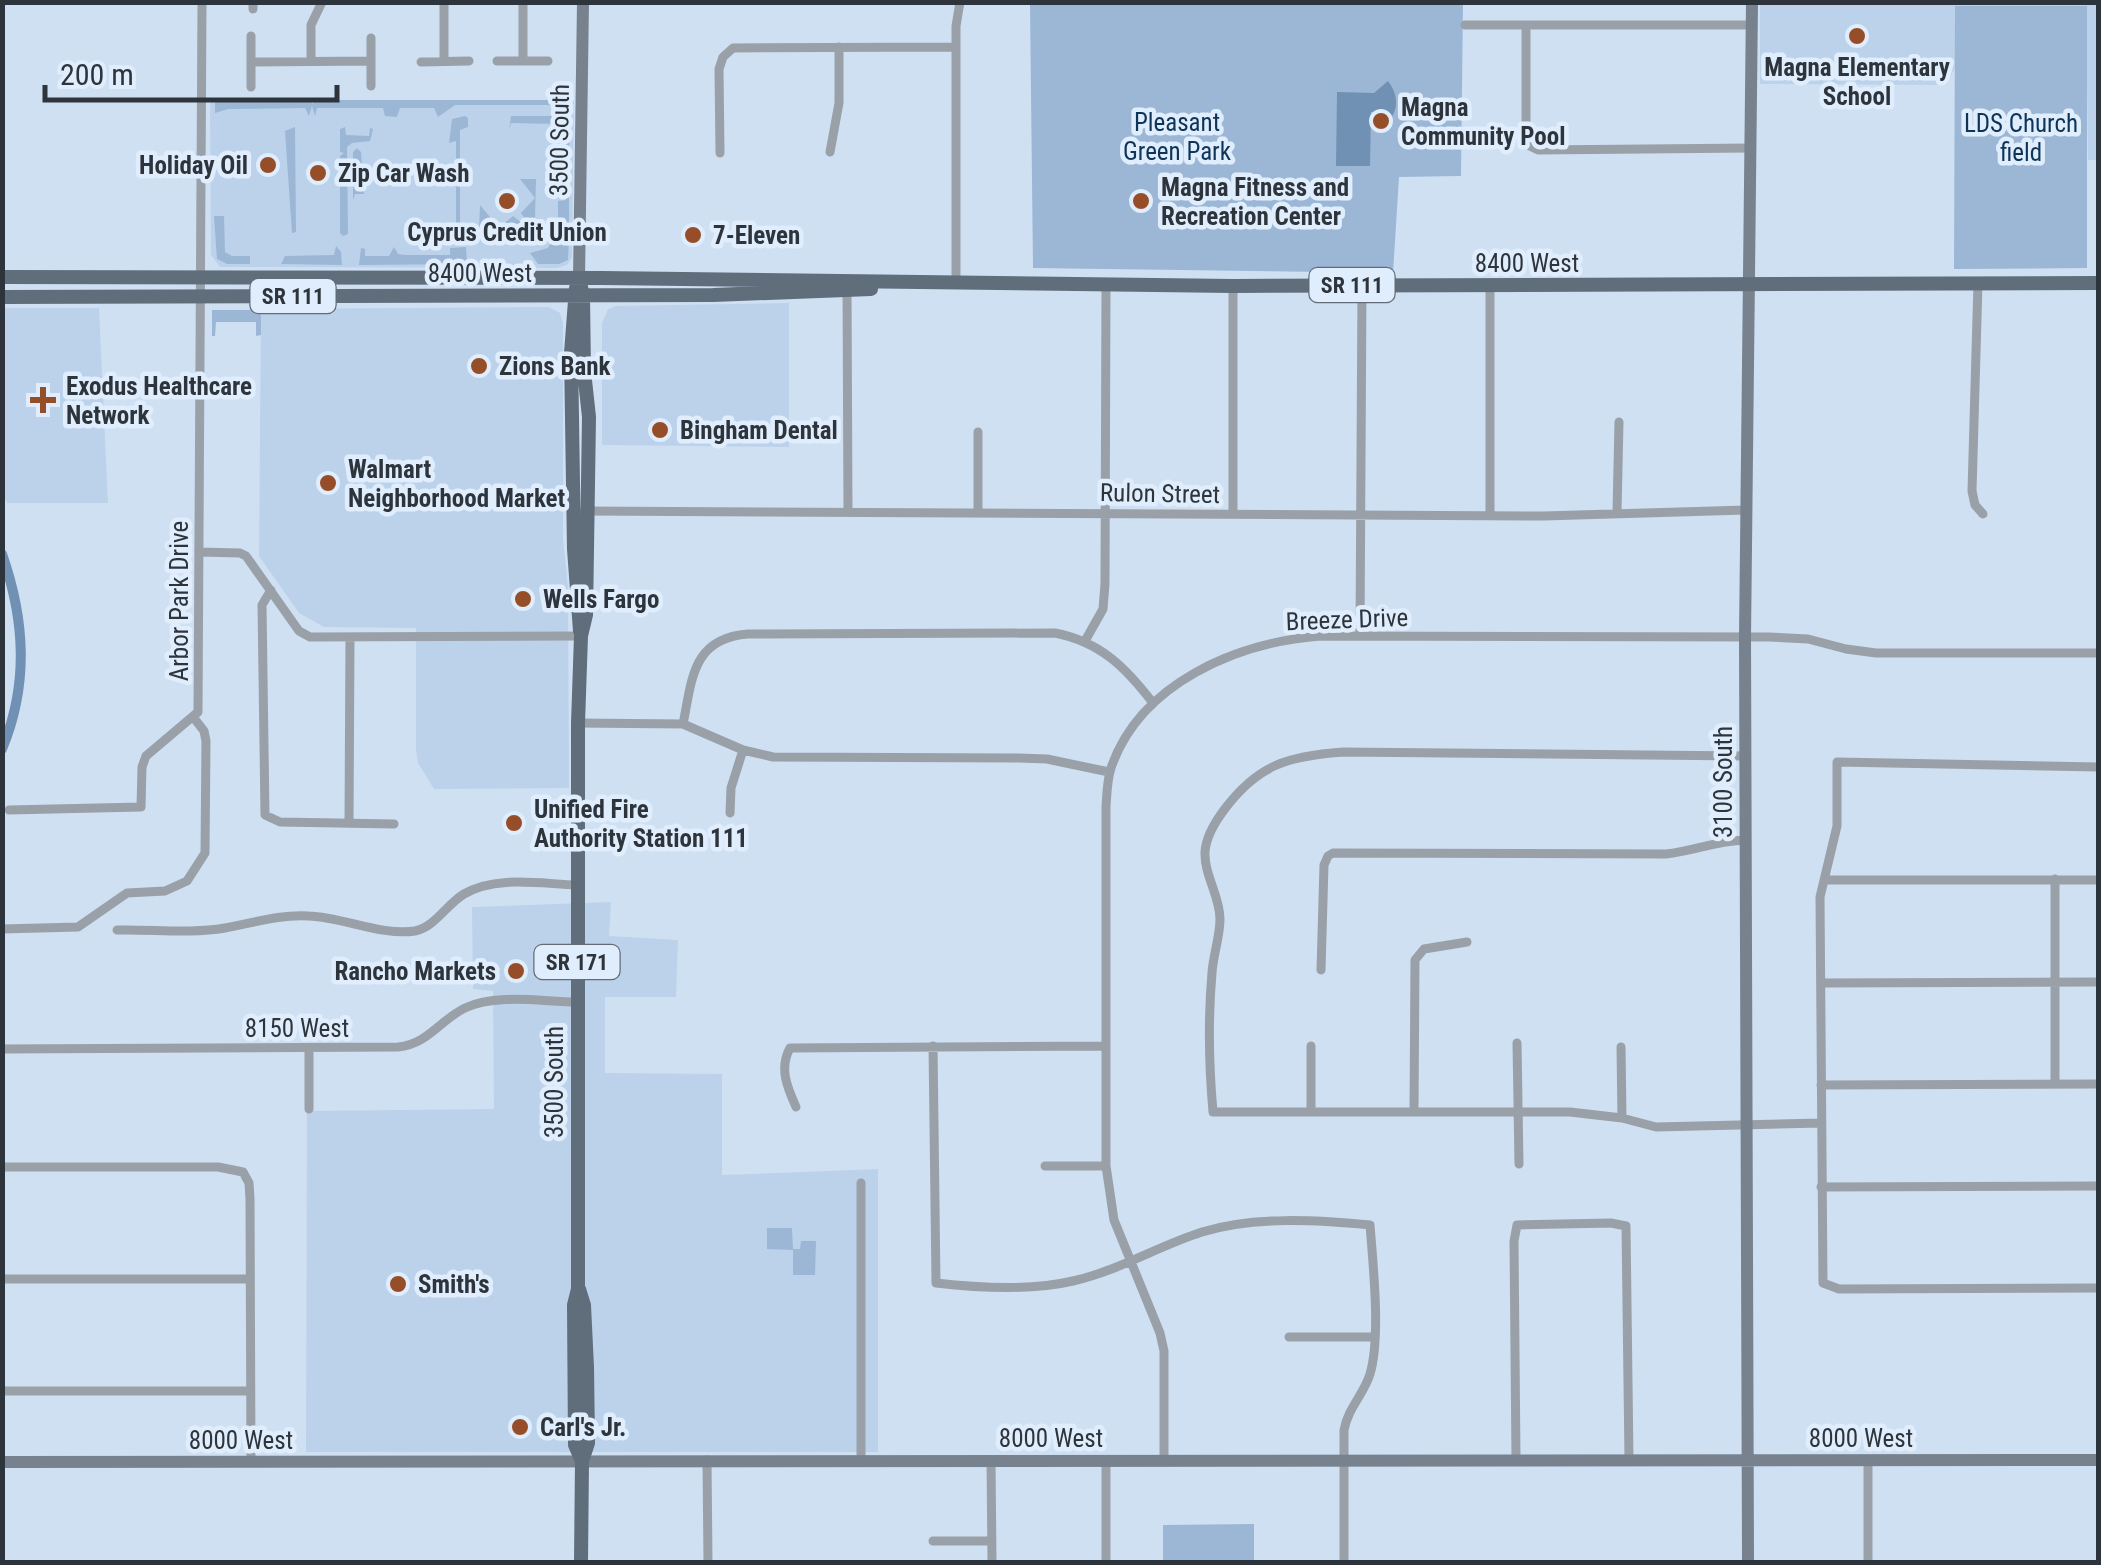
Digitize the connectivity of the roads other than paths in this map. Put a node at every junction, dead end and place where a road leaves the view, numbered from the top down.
1 (202, 2) edge
2 (322, 2) edge
3 (444, 2) edge
4 (524, 2) edge
5 (584, 2) edge
6 (960, 2) edge
7 (1752, 2) edge
8 (1466, 25) dead end
9 (1526, 25) junction
10 (1752, 25) junction
11 (251, 36) dead end
12 (371, 38) dead end
13 (839, 47) junction
14 (956, 47) junction
15 (311, 61) junction
16 (371, 61) junction
17 (444, 61) junction
18 (468, 61) dead end
19 (497, 61) dead end
20 (523, 61) junction
21 (548, 61) dead end
22 (251, 62) junction
23 (421, 62) dead end
24 (370, 86) dead end
25 (251, 87) dead end
26 (1750, 148) junction
27 (720, 152) dead end
28 (830, 152) dead end
29 (2, 277) edge
30 (201, 278) junction
31 (579, 278) junction
32 (1978, 283) junction
33 (2098, 283) edge
34 (956, 284) junction
35 (1747, 284) junction
36 (847, 285) junction
37 (1106, 285) junction
38 (1362, 285) junction
39 (1234, 286) junction
40 (1490, 286) junction
41 (579, 296) junction
42 (2, 297) edge
43 (201, 298) junction
44 (1619, 422) dead end
45 (978, 432) dead end
46 (1746, 510) junction
47 (581, 511) junction
48 (1106, 511) junction
49 (848, 512) junction
50 (1617, 512) junction
51 (978, 513) junction
52 (1233, 514) junction
53 (1361, 514) junction
54 (1490, 514) junction
55 (1983, 514) dead end
56 (199, 552) junction
57 (270, 590) junction
58 (580, 636) junction
59 (1360, 636) junction
60 (350, 637) junction
61 (1745, 638) junction
62 (1084, 641) junction
63 (2098, 653) edge
64 (1153, 703) junction
65 (194, 718) junction
66 (578, 723) junction
67 (682, 724) junction
68 (743, 750) junction
69 (1745, 756) junction
70 (2098, 768) edge
71 (1109, 772) junction
72 (9, 810) dead end
73 (730, 813) dead end
74 (349, 824) junction
75 (394, 824) dead end
76 (1745, 840) junction
77 (1824, 880) junction
78 (2054, 880) junction
79 (2098, 880) edge
80 (578, 885) junction
81 (2, 928) edge
82 (117, 930) dead end
83 (1466, 942) dead end
84 (1321, 970) dead end
85 (2054, 982) junction
86 (2098, 982) edge
87 (1821, 983) junction
88 (577, 1002) junction
89 (1517, 1043) dead end
90 (933, 1046) junction
91 (1106, 1046) junction
92 (1311, 1046) dead end
93 (1621, 1047) dead end
94 (310, 1048) junction
95 (2, 1049) edge
96 (2054, 1084) junction
97 (2098, 1084) edge
98 (1822, 1085) junction
99 (796, 1107) dead end
100 (309, 1109) dead end
101 (1311, 1111) junction
102 (1414, 1112) junction
103 (1518, 1112) junction
104 (1622, 1118) junction
105 (1821, 1123) junction
106 (1745, 1124) junction
107 (1519, 1164) dead end
108 (1046, 1166) dead end
109 (1106, 1166) junction
110 (2, 1167) edge
111 (861, 1184) dead end
112 (2098, 1186) edge
113 (1821, 1187) junction
114 (1131, 1261) junction
115 (2, 1279) edge
116 (250, 1279) junction
117 (2098, 1288) edge
118 (1289, 1337) dead end
119 (1374, 1337) junction
120 (2, 1391) edge
121 (250, 1391) junction
122 (707, 1459) junction
123 (861, 1460) junction
124 (991, 1460) junction
125 (1164, 1460) junction
126 (1344, 1460) junction
127 (1516, 1460) junction
128 (1629, 1460) junction
129 (1748, 1460) junction
130 (2098, 1460) edge
131 (582, 1461) junction
132 (1106, 1461) junction
133 (1868, 1461) junction
134 (2, 1462) edge
135 (251, 1462) junction
136 (933, 1541) dead end
137 (992, 1541) junction
138 (582, 1562) edge
139 (708, 1562) edge
140 (992, 1562) edge
141 (1106, 1562) edge
142 (1344, 1562) edge
143 (1748, 1562) edge
144 (1868, 1562) edge

1 - 30 street, Arbor Park Drive
2 - 15 street
3 - 17 street
4 - 20 street
5 - 31 street, 3500 South
6 - 14 street
7 - 10 street, 3100 South
8 - 9 street
9 - 10 street
9 - 26 street
10 - 26 street, 3100 South
11 - 22 street
12 - 16 street
13 - 14 street
13 - 27 street
13 - 28 street
14 - 34 street
15 - 16 street
15 - 22 street
16 - 24 street
17 - 18 street
17 - 23 street
19 - 20 street
20 - 21 street
22 - 25 street
26 - 35 street, 3100 South
29 - 30 main road, 8400 West / SR 111
30 - 31 main road, 8400 West / SR 111
30 - 43 street, Arbor Park Drive
31 - 36 main road, 8400 West / SR 111
31 - 41 main road, 3500 South / SR 171
32 - 33 main road, 8400 West / SR 111
32 - 35 main road, 8400 West / SR 111
32 - 55 street
34 - 36 main road, 8400 West / SR 111
34 - 37 main road, 8400 West / SR 111
35 - 40 main road, 8400 West / SR 111
35 - 46 street, 3100 South
36 - 41 main road, 8400 West / SR 111
36 - 49 street
37 - 39 main road, 8400 West / SR 111
37 - 48 street
38 - 39 main road, 8400 West / SR 111
38 - 40 main road, 8400 West / SR 111
38 - 53 street
39 - 52 street
40 - 54 street
41 - 43 main road, 8400 West / SR 111
41 - 47 main road, 3500 South / SR 171
42 - 43 main road, 8400 West / SR 111
43 - 56 street, Arbor Park Drive
44 - 50 street
45 - 51 street
46 - 50 street, Rulon Street
46 - 61 street, 3100 South
47 - 49 street, Rulon Street
47 - 58 main road, 3500 South / SR 171
48 - 51 street, Rulon Street
48 - 52 street, Rulon Street
48 - 62 street
49 - 51 street, Rulon Street
50 - 54 street, Rulon Street
52 - 53 street, Rulon Street
53 - 54 street, Rulon Street
53 - 59 street
56 - 57 street
56 - 65 street, Arbor Park Drive
57 - 60 street
57 - 74 street
58 - 60 street
58 - 66 main road, 3500 South / SR 171
59 - 61 street, Breeze Drive
59 - 64 street, Breeze Drive
60 - 74 street
61 - 63 street, Breeze Drive
61 - 69 street, 3100 South
62 - 64 street
62 - 67 street
64 - 71 street, Breeze Drive
65 - 72 street, Arbor Park Drive
65 - 81 street
66 - 67 street
66 - 80 main road, 3500 South / SR 171
67 - 68 street
68 - 71 street
68 - 73 street
69 - 76 street, 3100 South
69 - 101 street
70 - 77 street
71 - 91 street, Breeze Drive
74 - 75 street
76 - 84 street
76 - 106 street, 3100 South
77 - 78 street
77 - 87 street
78 - 79 street
78 - 85 street
80 - 82 street
80 - 88 main road, 3500 South / SR 171
83 - 102 street
85 - 86 street
85 - 87 street
85 - 96 street
87 - 98 street
88 - 94 street, 8150 West
88 - 131 main road, 3500 South / SR 171
89 - 103 street
90 - 91 street
90 - 99 street
90 - 114 street
91 - 109 street, Breeze Drive
92 - 101 street
93 - 104 street
94 - 95 street, 8150 West
94 - 100 street
96 - 97 street
96 - 98 street
98 - 105 street
101 - 102 street
102 - 103 street
103 - 104 street
103 - 107 street
104 - 106 street
105 - 106 street
105 - 113 street
106 - 129 street, 3100 South
108 - 109 street
109 - 114 street, Breeze Drive
110 - 116 street
111 - 123 street
112 - 113 street
113 - 117 street
114 - 119 street
114 - 125 street, Breeze Drive
115 - 116 street
116 - 121 street
118 - 119 street
119 - 126 street
120 - 121 street
121 - 135 street
122 - 123 street, 8000 West
122 - 131 street, 8000 West
122 - 139 street
123 - 124 street, 8000 West
124 - 132 street, 8000 West
124 - 137 street
125 - 126 street, 8000 West
125 - 132 street, 8000 West
126 - 127 street, 8000 West
126 - 142 street
127 - 128 street, 8000 West
127 - 128 street
128 - 129 street, 8000 West
129 - 133 street, 8000 West
129 - 143 street, 3100 South
130 - 133 street, 8000 West
131 - 135 street, 8000 West
131 - 138 main road, 3500 South / SR 171
132 - 141 street
133 - 144 street
134 - 135 street, 8000 West
136 - 137 street
137 - 140 street

